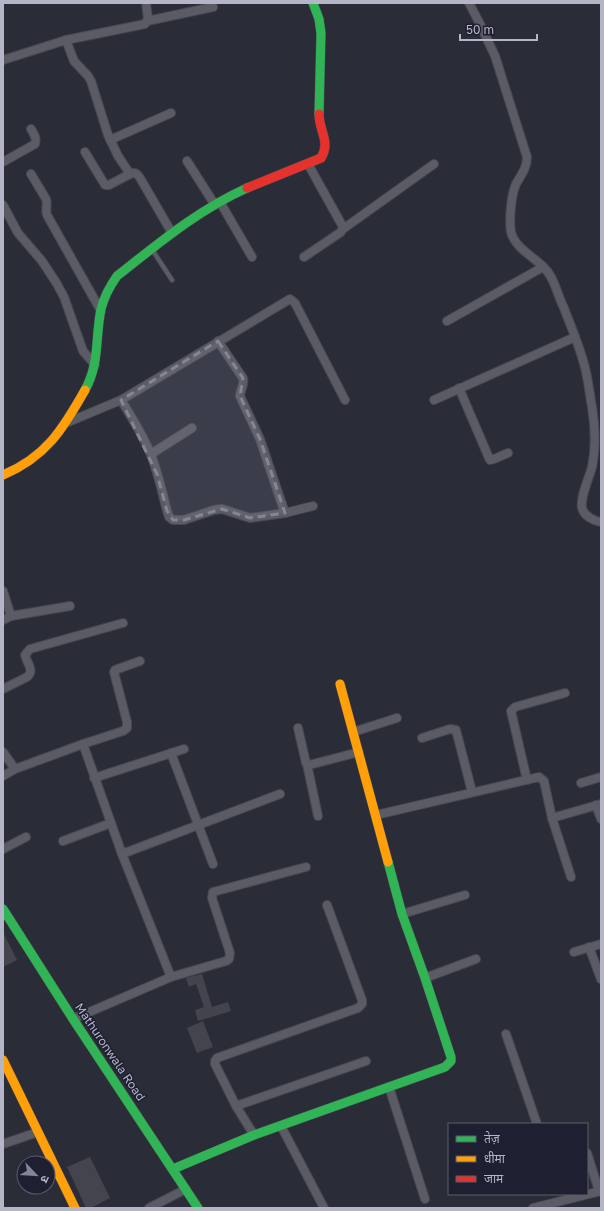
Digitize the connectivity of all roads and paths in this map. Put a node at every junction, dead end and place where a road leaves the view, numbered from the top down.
1 (146, 3) edge
2 (313, 3) edge
3 (469, 3) edge
4 (213, 7) dead end
5 (147, 21) junction
6 (66, 40) junction
7 (3, 60) edge
8 (172, 113) dead end
9 (31, 129) dead end
10 (110, 140) junction
11 (85, 152) dead end
12 (187, 161) dead end
13 (3, 162) edge
14 (308, 164) junction
15 (434, 164) dead end
16 (31, 174) dead end
17 (130, 174) junction
18 (217, 204) junction
19 (3, 205) edge
20 (344, 229) junction
21 (172, 233) junction
22 (152, 248) junction
23 (252, 257) dead end
24 (304, 257) dead end
25 (543, 267) junction
26 (172, 280) dead end
27 (101, 311) junction
28 (447, 321) dead end
29 (575, 337) junction
30 (218, 341) junction
31 (95, 365) junction
32 (459, 388) junction
33 (121, 400) junction
34 (345, 400) dead end
35 (434, 400) dead end
36 (66, 423) junction
37 (192, 428) dead end
38 (508, 453) dead end
39 (150, 454) junction
40 (3, 475) edge
41 (313, 506) dead end
42 (285, 513) junction
43 (601, 522) edge
44 (3, 591) edge
45 (70, 606) dead end
46 (7, 618) edge
47 (123, 623) dead end
48 (140, 661) dead end
49 (340, 684) dead end
50 (3, 689) edge
51 (565, 693) dead end
52 (397, 718) dead end
53 (298, 728) dead end
54 (353, 732) junction
55 (422, 738) dead end
56 (83, 744) junction
57 (184, 749) dead end
58 (3, 752) edge
59 (359, 752) junction
60 (171, 754) junction
61 (307, 764) junction
62 (15, 769) junction
63 (3, 776) edge
64 (601, 777) edge
65 (94, 778) junction
66 (527, 780) junction
67 (581, 783) dead end
68 (472, 792) junction
69 (280, 794) dead end
70 (598, 804) edge
71 (376, 815) junction
72 (318, 816) dead end
73 (552, 818) junction
74 (601, 819) edge
75 (111, 823) junction
76 (198, 825) junction
77 (26, 837) dead end
78 (63, 840) dead end
79 (3, 849) edge
80 (122, 854) junction
81 (213, 864) dead end
82 (306, 867) dead end
83 (571, 877) dead end
84 (465, 895) dead end
85 (328, 905) dead end
86 (3, 909) edge
87 (402, 914) junction
88 (601, 944) edge
89 (589, 947) junction
90 (574, 952) dead end
91 (476, 958) dead end
92 (171, 977) junction
93 (425, 978) junction
94 (601, 979) edge
95 (73, 1019) junction
96 (506, 1034) dead end
97 (3, 1060) edge
98 (366, 1061) dead end
99 (389, 1087) junction
100 (236, 1106) junction
101 (537, 1123) edge
102 (281, 1126) junction
103 (38, 1132) junction
104 (254, 1135) junction
105 (3, 1144) edge
106 (588, 1156) edge
107 (173, 1169) junction
108 (186, 1189) junction
109 (600, 1191) edge
110 (588, 1194) edge
111 (584, 1195) edge
112 (425, 1199) dead end
113 (75, 1208) edge
114 (149, 1208) edge
115 (198, 1208) edge
116 (324, 1208) edge
117 (533, 1208) edge

1 - 5 street
2 - 14 street
3 - 25 street
4 - 5 street
5 - 6 street
6 - 7 street
6 - 10 street
8 - 10 street
9 - 13 street
10 - 17 street
11 - 17 street
12 - 18 street
14 - 18 street
14 - 20 street
15 - 20 street
16 - 27 street
17 - 21 street
18 - 21 street
18 - 23 street
19 - 31 street
20 - 24 street
21 - 22 street
22 - 26 lane
22 - 27 street
25 - 28 street
25 - 29 street
27 - 31 street
29 - 32 street
29 - 43 street
30 - 33 street
30 - 34 street
30 - 42 street
31 - 36 street
32 - 35 street
32 - 38 street
33 - 36 street
33 - 39 street
36 - 40 street
37 - 39 street
39 - 42 street
41 - 42 street
44 - 46 street
45 - 46 street
47 - 50 street
48 - 56 street
49 - 54 street
51 - 66 street
52 - 54 street
53 - 61 street
54 - 59 street
55 - 68 street
56 - 62 street
56 - 65 street
57 - 60 street
58 - 62 street
59 - 61 street
59 - 71 street
60 - 65 street
60 - 76 street
61 - 72 street
62 - 63 street
64 - 67 street
65 - 75 street
66 - 68 street
66 - 73 street
68 - 71 street
69 - 76 street
70 - 73 street
70 - 74 street
71 - 87 street
73 - 83 street
75 - 78 street
75 - 80 street
76 - 80 street
76 - 81 street
77 - 79 street
80 - 92 street
82 - 92 street
84 - 87 street
85 - 100 street
86 - 95 street, Mathuronwala Road
87 - 93 street
88 - 89 street
89 - 90 street
89 - 94 street
91 - 93 street
92 - 95 street
93 - 99 street
95 - 107 street, Mathuronwala Road
96 - 101 street
97 - 103 street
98 - 100 street
99 - 102 street
99 - 112 street
100 - 104 street
102 - 104 street
102 - 116 street
103 - 105 street
103 - 113 street
104 - 107 street
106 - 109 street
107 - 108 street, Mathuronwala Road
108 - 114 street
108 - 115 street, Mathuronwala Road
109 - 110 street
111 - 117 street

